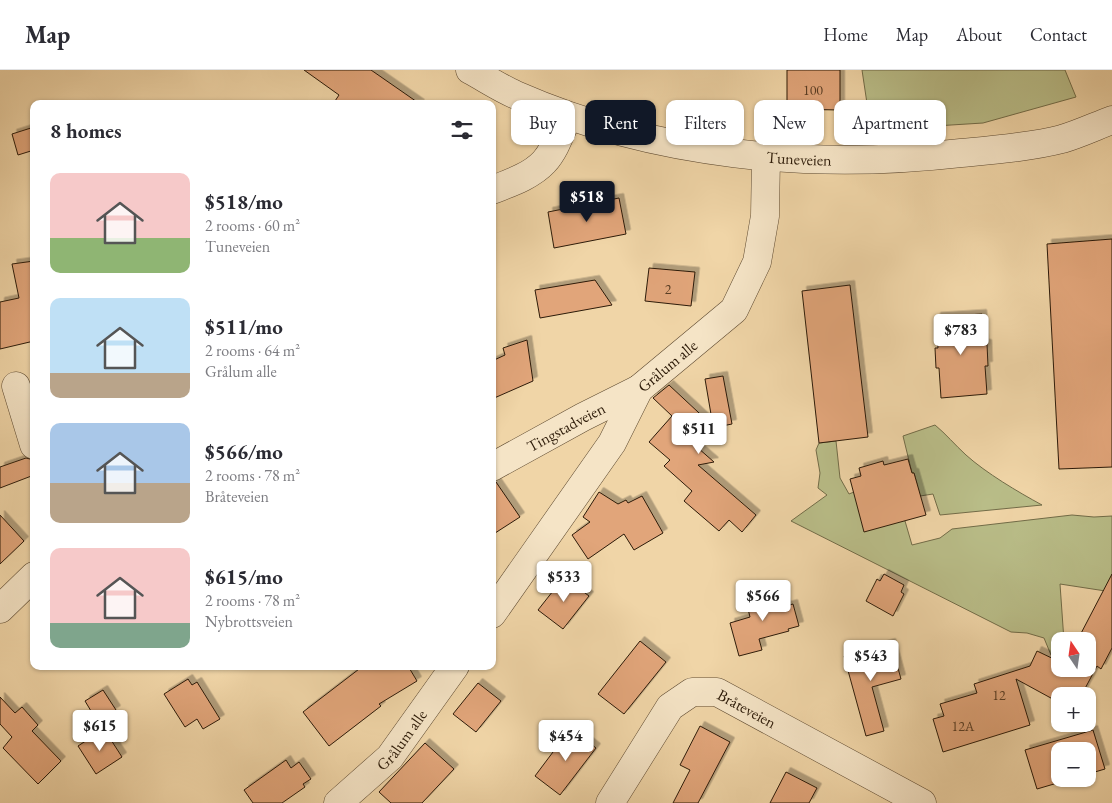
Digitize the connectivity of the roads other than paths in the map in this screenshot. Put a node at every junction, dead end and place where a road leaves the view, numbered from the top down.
1 (470, 70) edge
2 (529, 100) edge
3 (575, 118) edge
4 (1112, 120) edge
5 (555, 145) edge
6 (766, 157) junction
7 (496, 188) edge
8 (17, 385) edge
9 (639, 389) junction
10 (30, 431) edge
11 (496, 465) edge
12 (30, 580) edge
13 (496, 608) edge
14 (0, 609) edge
15 (452, 670) edge
16 (338, 803) edge
17 (610, 803) edge
18 (922, 803) edge

1 - 2 street, Tuneveien
3 - 6 street, Tuneveien
4 - 6 street, Tuneveien
5 - 7 street
6 - 9 street, Grålum alle
8 - 10 street
9 - 11 street, Tingstadveien
9 - 13 street, Grålum alle
12 - 14 street
15 - 16 street, Grålum alle
17 - 18 street, Bråteveien

